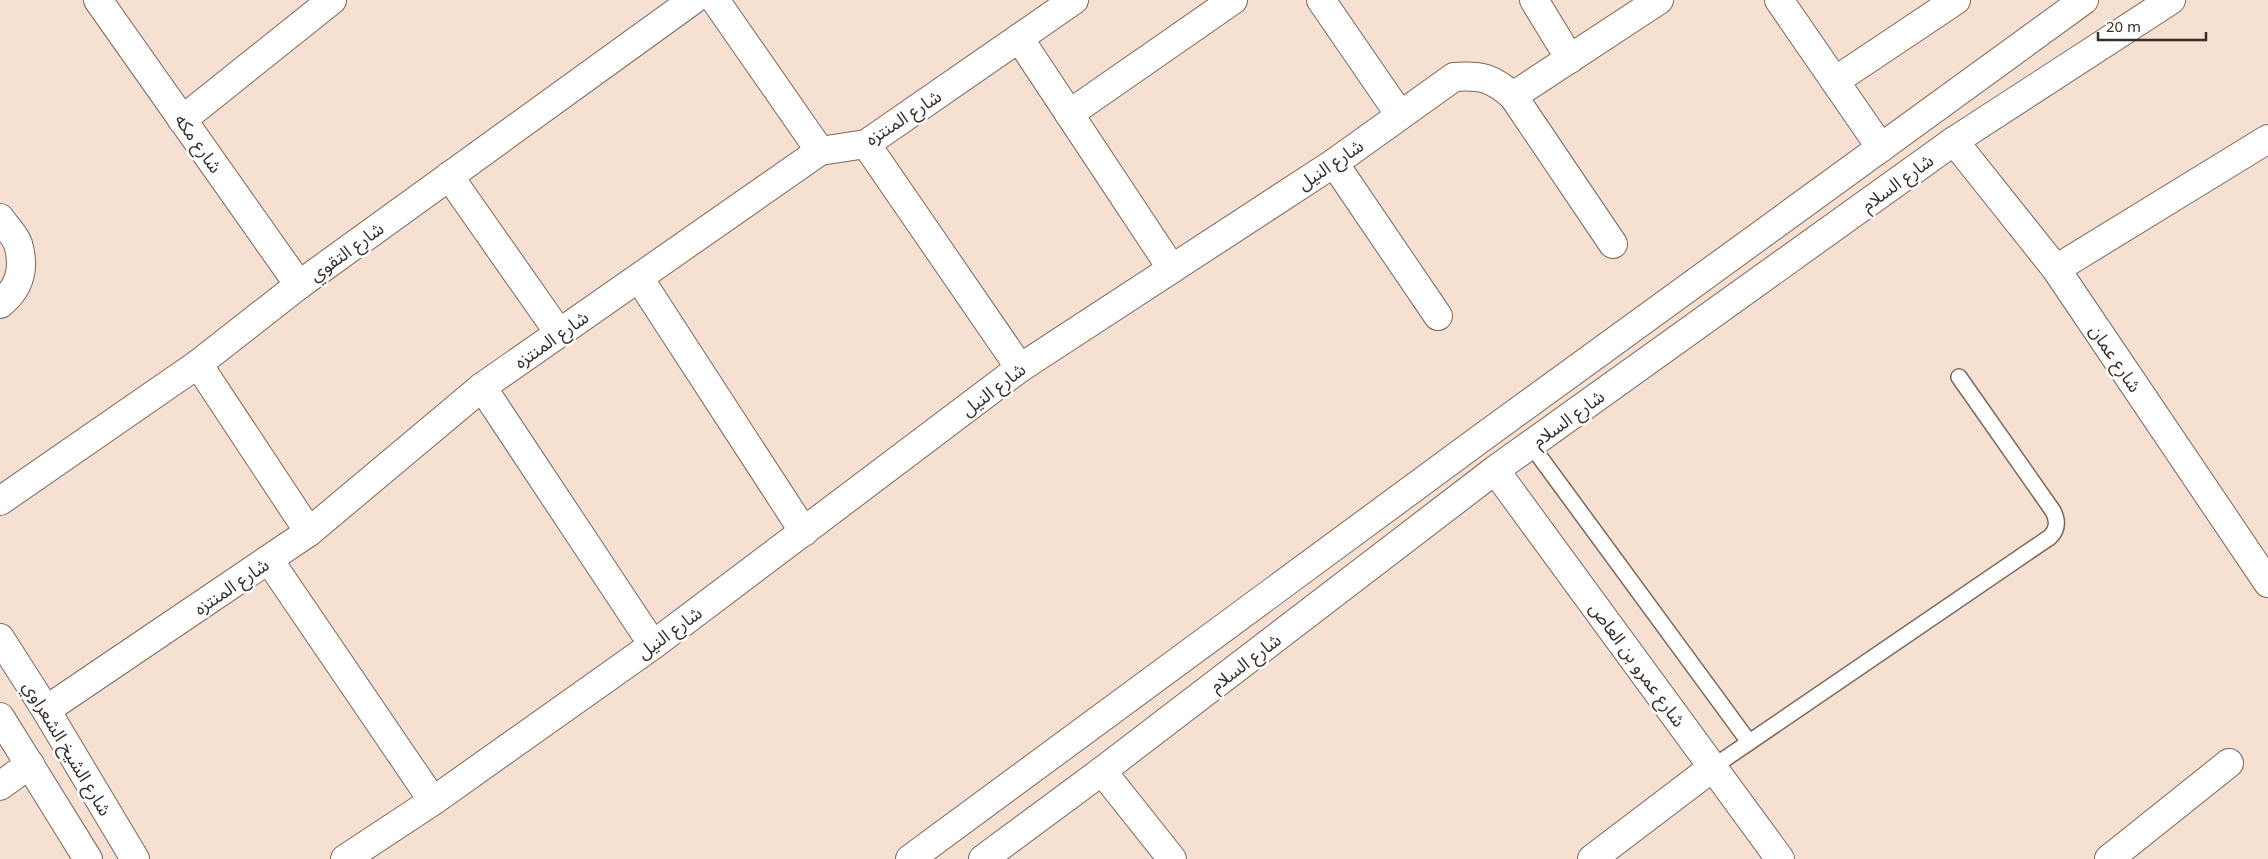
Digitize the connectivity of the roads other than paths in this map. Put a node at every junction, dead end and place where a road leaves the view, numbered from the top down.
1 (98, 0) edge
2 (332, 0) edge
3 (692, 0) edge
4 (715, 0) edge
5 (1233, 0) edge
6 (1321, 0) edge
7 (1534, 0) edge
8 (1659, 0) edge
9 (1779, 0) edge
10 (1956, 0) edge
11 (2084, 0) edge
12 (2171, 0) edge
13 (1063, 3) edge
14 (1019, 38) junction
15 (1570, 59) junction
16 (1835, 81) junction
17 (1513, 96) junction
18 (1069, 114) junction
19 (1400, 115) junction
20 (182, 120) junction
21 (2268, 139) edge
22 (1954, 141) junction
23 (866, 144) junction
24 (1881, 148) junction
25 (820, 151) junction
26 (1334, 162) junction
27 (449, 176) junction
28 (0, 218) edge
29 (1614, 244) dead end
30 (2056, 269) junction
31 (1172, 270) junction
32 (639, 278) junction
33 (300, 285) junction
34 (0, 304) edge
35 (1438, 316) dead end
36 (559, 333) junction
37 (198, 364) junction
38 (1020, 368) junction
39 (1960, 378) dead end
40 (482, 387) junction
41 (1531, 445) junction
42 (1495, 470) junction
43 (0, 501) edge
44 (309, 532) junction
45 (804, 532) junction
46 (269, 560) junction
47 (2268, 583) edge
48 (0, 638) edge
49 (653, 645) junction
50 (46, 710) junction
51 (0, 717) edge
52 (1749, 742) junction
53 (2229, 763) dead end
54 (30, 764) junction
55 (1713, 766) junction
56 (1102, 771) junction
57 (0, 786) edge
58 (433, 802) junction
59 (88, 859) edge
60 (135, 859) edge
61 (345, 859) edge
62 (910, 859) edge
63 (983, 859) edge
64 (1172, 859) edge
65 (1592, 859) edge
66 (1780, 859) edge
67 (2109, 859) edge

1 - 20 street, شارع مكه
2 - 20 street
3 - 27 street, شارع التقوي
4 - 25 street
5 - 18 street
6 - 19 street
7 - 15 street
8 - 15 street
9 - 16 street
10 - 16 street
11 - 24 street, شارع السلام
12 - 22 street, شارع السلام
13 - 14 street, شارع المنتزه
14 - 18 street
14 - 23 street, شارع المنتزه
15 - 17 street
16 - 24 street
17 - 19 street, شارع النيل
17 - 29 street, شارع النيل
18 - 31 street
19 - 26 street, شارع النيل
20 - 33 street, شارع مكه
21 - 30 street
22 - 30 street, شارع عمان
22 - 41 street, شارع السلام
23 - 25 street, شارع المنتزه
23 - 38 street
24 - 62 street, شارع السلام
25 - 32 street, شارع المنتزه
26 - 31 street, شارع النيل
26 - 35 street
27 - 33 street, شارع التقوي
27 - 36 street
28 - 34 street
30 - 47 street, شارع عمان
31 - 38 street, شارع النيل
32 - 36 street, شارع المنتزه
32 - 45 street
33 - 37 street, شارع التقوي
36 - 40 street, شارع المنتزه
37 - 43 street, شارع التقوي
37 - 44 street
38 - 45 street, شارع النيل
39 - 52 lane
40 - 44 street, شارع المنتزه
40 - 49 street
41 - 42 street, شارع السلام
41 - 52 lane
42 - 55 street, شارع عمرو بن العاص
42 - 56 street, شارع السلام
44 - 46 street, شارع المنتزه
45 - 49 street, شارع النيل
46 - 50 street, شارع المنتزه
46 - 58 street
48 - 50 street, شارع الشيخ الشعراوي
49 - 58 street, شارع النيل
50 - 60 street, شارع الشيخ الشعراوي
51 - 54 street
52 - 55 lane
53 - 67 street
54 - 57 street
54 - 59 street
55 - 65 street
55 - 66 street, شارع عمرو بن العاص
56 - 63 street, شارع السلام
56 - 64 street
58 - 61 street, شارع النيل

